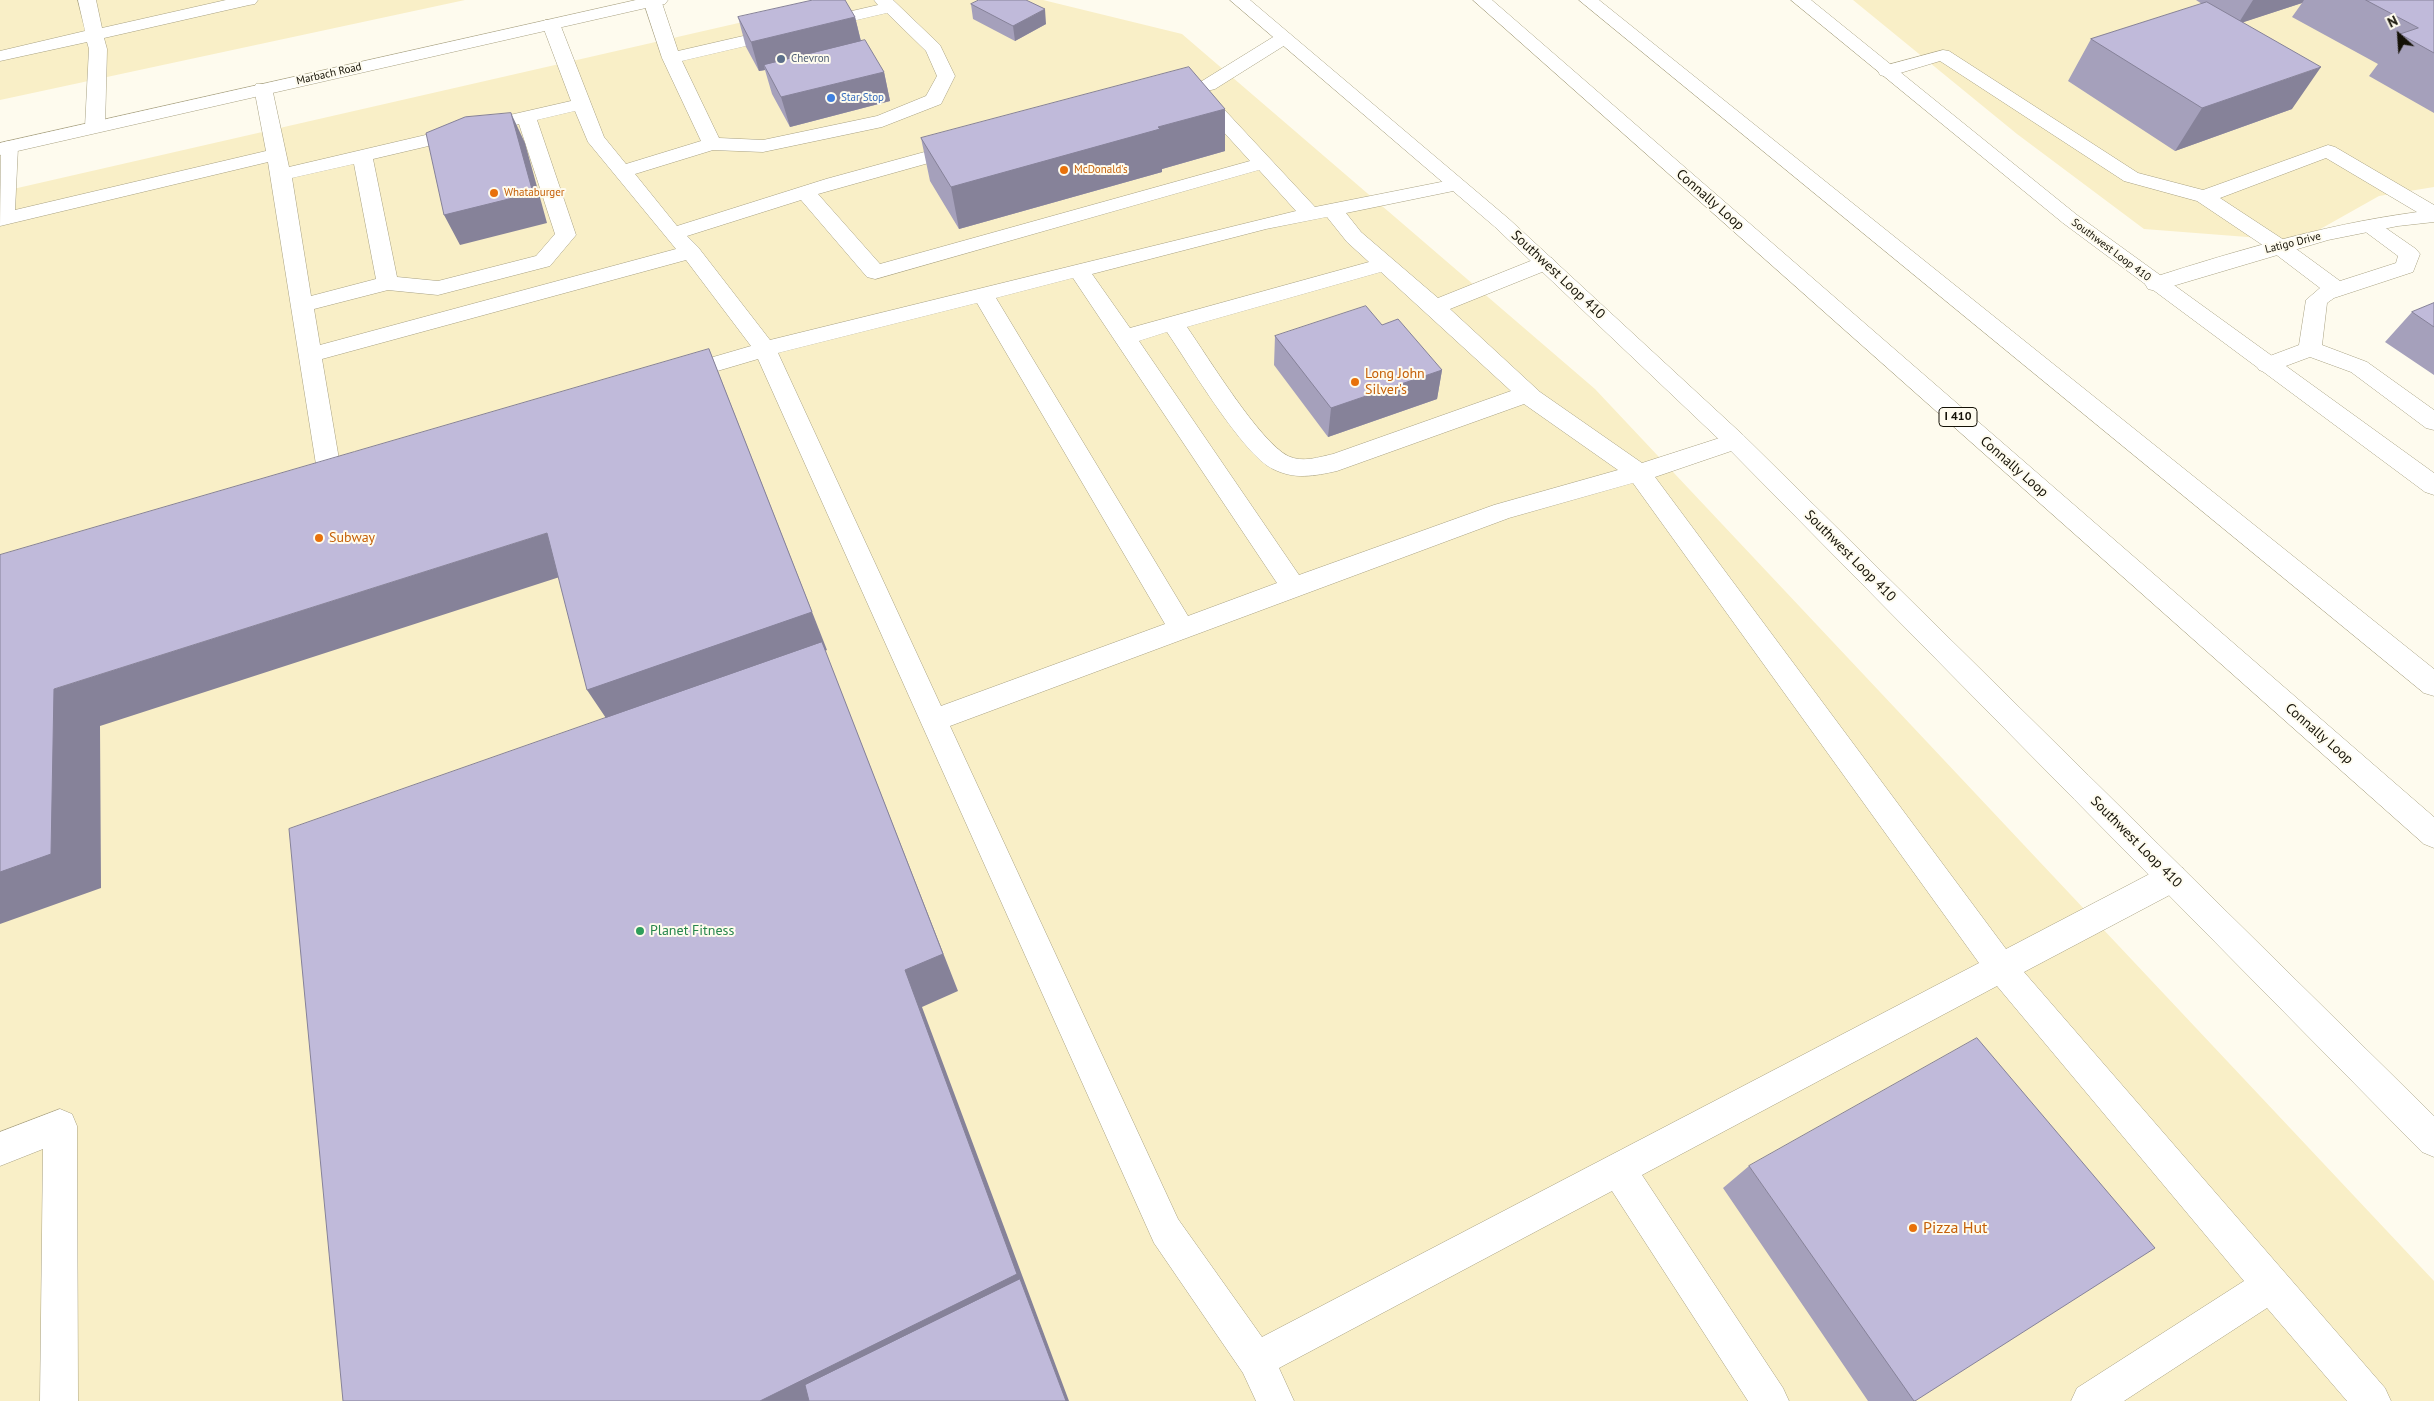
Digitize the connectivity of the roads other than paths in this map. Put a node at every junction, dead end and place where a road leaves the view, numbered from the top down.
1 (87, 0) edge
2 (249, 0) edge
3 (655, 0) edge
4 (1239, 0) edge
5 (1482, 0) edge
6 (1588, 0) edge
7 (1800, 0) edge
8 (887, 3) edge
9 (551, 24) junction
10 (95, 34) junction
11 (1284, 38) junction
12 (0, 56) edge
13 (671, 58) junction
14 (1887, 71) junction
15 (263, 88) junction
16 (1194, 88) junction
17 (1156, 97) edge
18 (581, 104) junction
19 (526, 117) junction
20 (95, 127) junction
21 (712, 144) junction
22 (975, 144) edge
23 (4, 148) edge
24 (362, 156) junction
25 (1263, 162) junction
26 (279, 165) junction
27 (623, 171) junction
28 (1456, 185) junction
29 (805, 192) junction
30 (2204, 197) junction
31 (1321, 212) junction
32 (2434, 215) edge
33 (2, 220) edge
34 (2370, 226) junction
35 (682, 243) junction
36 (2277, 245) junction
37 (1545, 263) junction
38 (1385, 264) junction
39 (1078, 270) junction
40 (388, 283) junction
41 (2156, 284) junction
42 (2336, 289) junction
43 (984, 294) junction
44 (302, 306) junction
45 (1435, 308) junction
46 (1173, 324) junction
47 (1125, 337) junction
48 (765, 349) junction
49 (2310, 349) junction
50 (310, 355) junction
51 (2267, 365) junction
52 (661, 379) edge
53 (1528, 394) junction
54 (2434, 422) edge
55 (1735, 441) junction
56 (1639, 473) junction
57 (330, 477) edge
58 (2434, 486) edge
59 (1294, 588) junction
60 (1182, 629) junction
61 (2434, 686) edge
62 (934, 720) junction
63 (2434, 835) edge
64 (2172, 878) junction
65 (2002, 968) junction
66 (2434, 1140) edge
67 (0, 1150) edge
68 (1619, 1170) junction
69 (2271, 1285) junction
70 (1256, 1360) junction
71 (60, 1401) edge
72 (1275, 1401) edge
73 (1770, 1401) edge
74 (2090, 1401) edge
75 (2372, 1401) edge

1 - 10 main road
2 - 10 main road
3 - 9 main road, Marbach Road
3 - 13 main road
4 - 11 main road, Southwest Loop 410
5 - 63 main road, Connally Loop / I 410
6 - 61 main road
7 - 14 main road, Southwest Loop 410
8 - 13 main road
8 - 21 main road
9 - 15 main road, Marbach Road
9 - 18 main road
10 - 12 main road
10 - 20 main road
11 - 16 main road
11 - 28 main road, Southwest Loop 410
13 - 21 main road
14 - 30 main road
14 - 41 main road, Southwest Loop 410
15 - 20 main road, Marbach Road
15 - 26 main road
16 - 17 main road
16 - 25 main road
18 - 19 main road
18 - 27 main road
19 - 24 main road
19 - 40 main road
20 - 23 main road, Marbach Road
21 - 27 main road
22 - 29 main road
23 - 33 main road
24 - 26 main road
24 - 40 main road
25 - 29 main road
25 - 31 main road
26 - 33 main road
26 - 44 main road
27 - 35 main road
28 - 31 main road
28 - 37 main road, Southwest Loop 410
29 - 35 main road
30 - 32 main road
30 - 36 main road
31 - 38 main road
31 - 39 main road
32 - 34 main road, Latigo Drive
34 - 36 main road, Latigo Drive
34 - 42 main road
35 - 48 main road
35 - 50 main road
36 - 41 main road, Latigo Drive
36 - 42 main road
37 - 45 main road
37 - 55 main road, Southwest Loop 410
38 - 45 main road
38 - 46 main road
39 - 43 main road
39 - 47 main road
40 - 44 main road
41 - 51 main road, Southwest Loop 410
42 - 49 main road
43 - 48 main road
43 - 60 main road
44 - 50 main road
45 - 53 main road
46 - 47 main road
46 - 53 main road
47 - 59 main road
48 - 52 main road
48 - 62 main road
49 - 51 main road
49 - 54 main road
50 - 57 main road
51 - 58 main road, Southwest Loop 410
53 - 56 main road
55 - 56 main road
55 - 64 main road, Southwest Loop 410
56 - 59 main road
56 - 65 main road
59 - 60 main road
60 - 62 main road
62 - 70 main road
64 - 65 main road
64 - 66 main road, Southwest Loop 410
65 - 68 main road
65 - 69 main road
67 - 71 main road
68 - 70 main road
68 - 73 main road
69 - 74 main road
69 - 75 main road
70 - 72 main road

